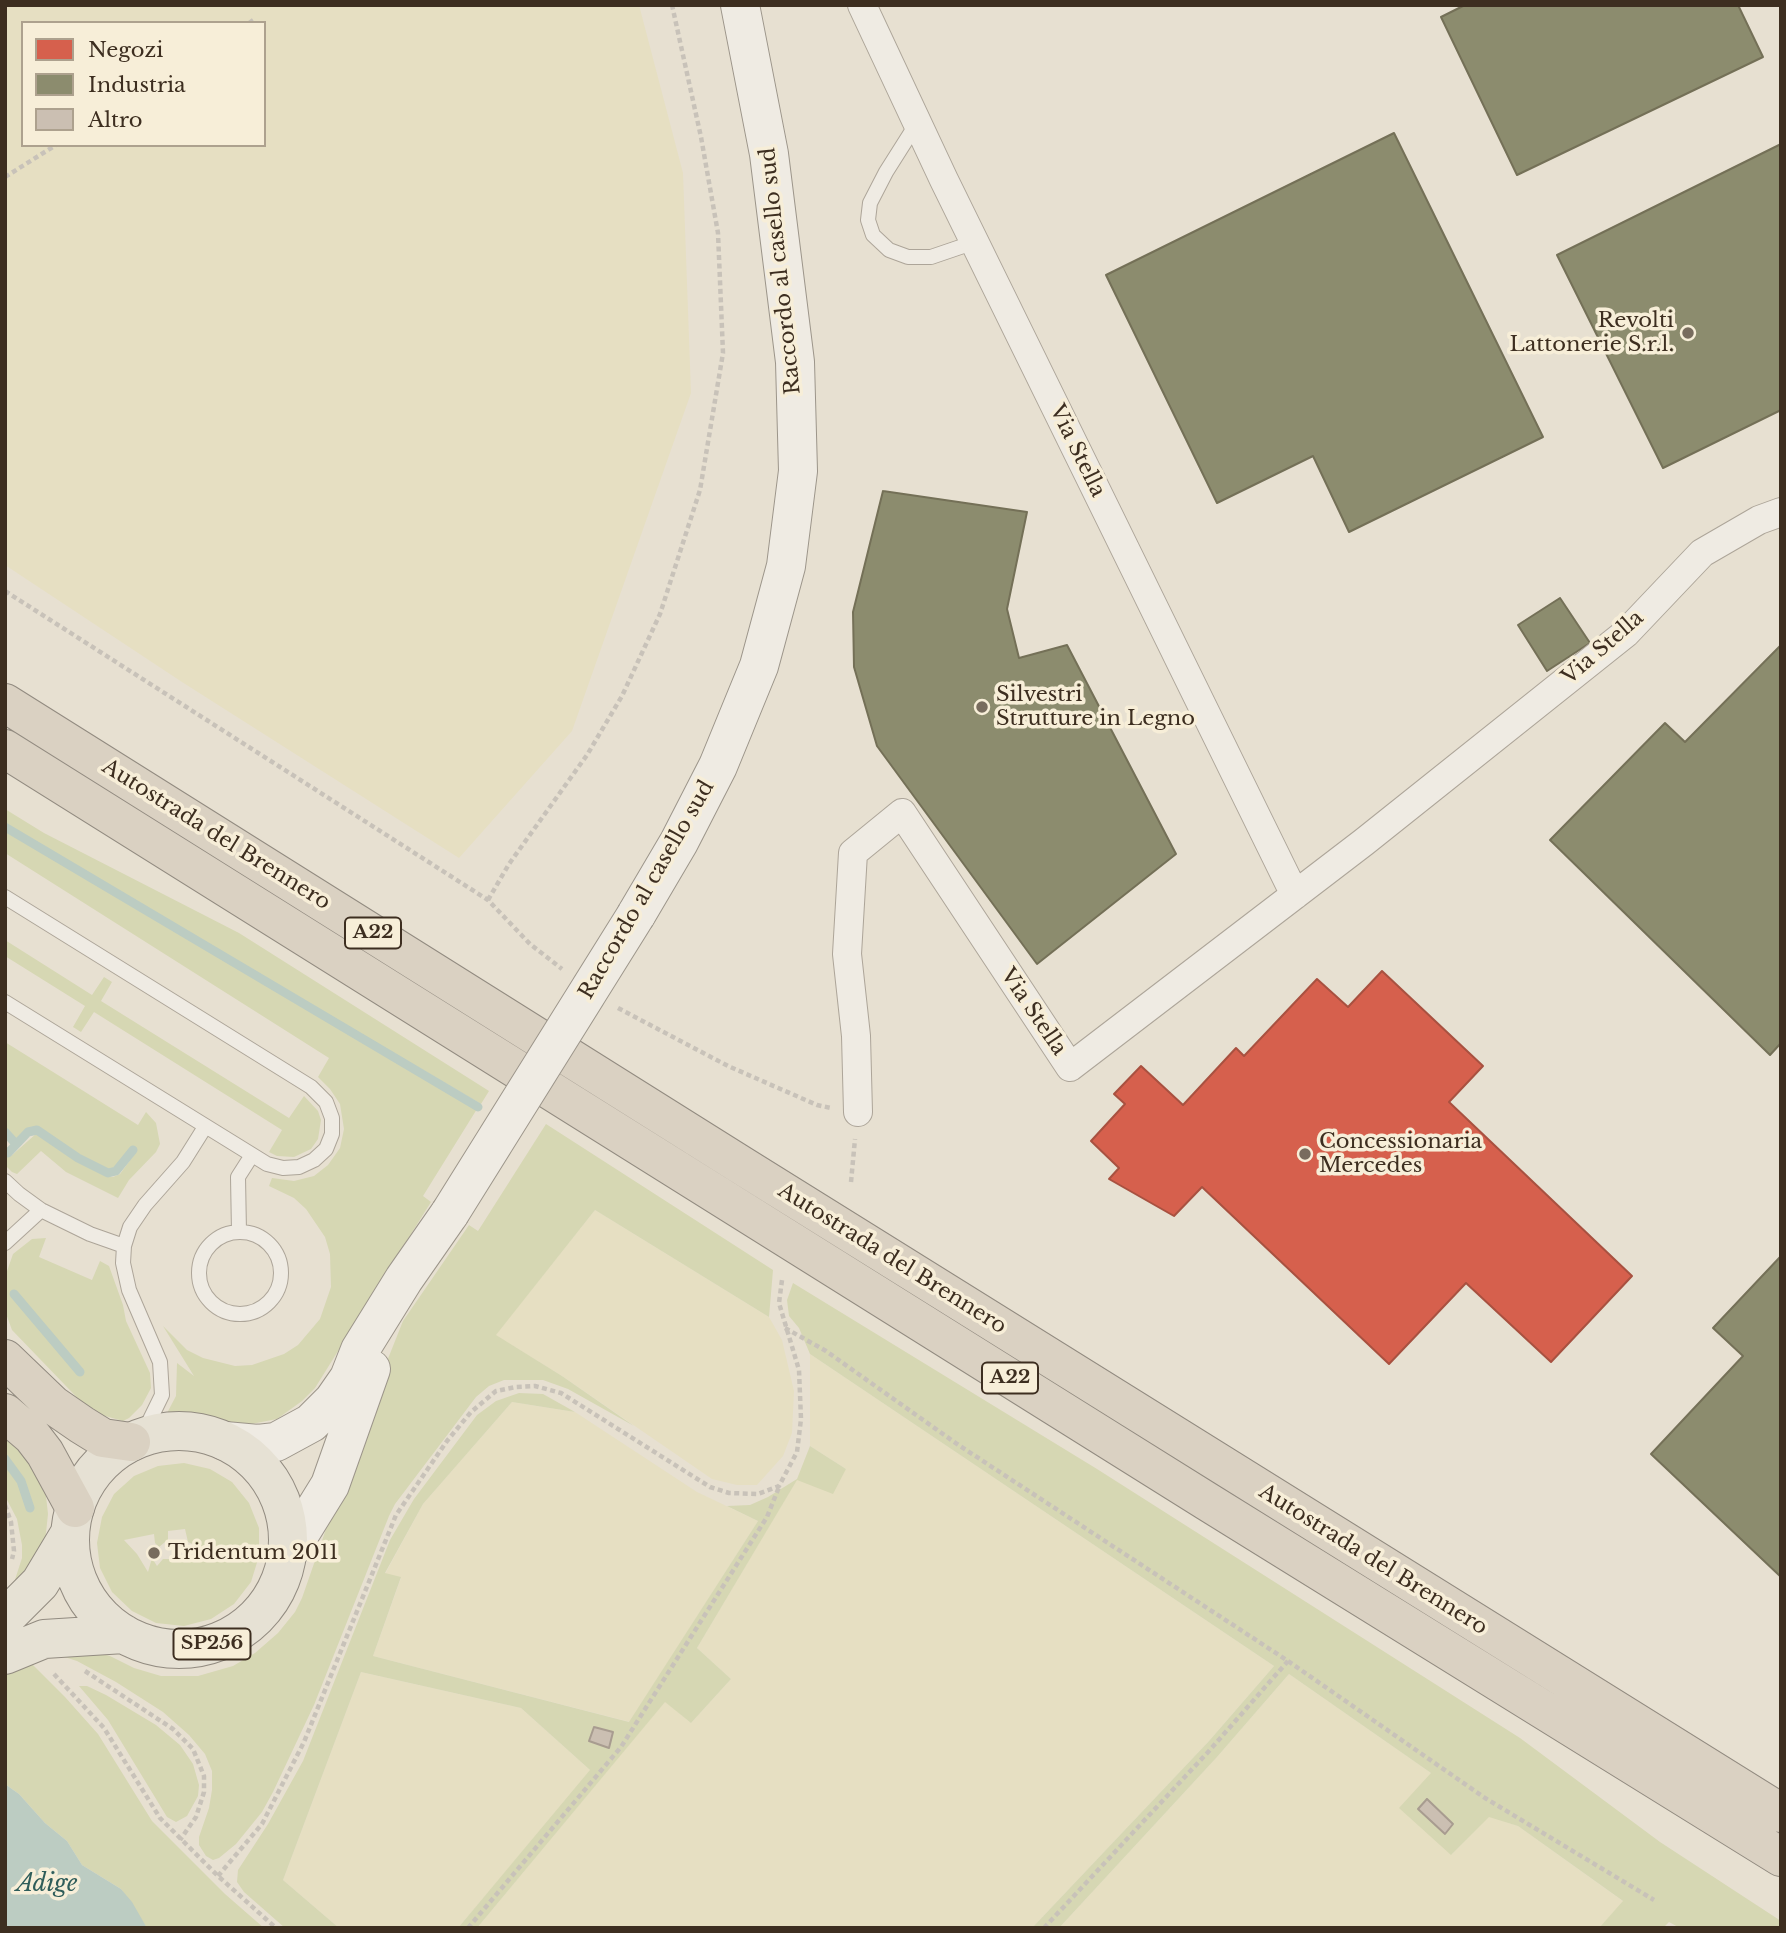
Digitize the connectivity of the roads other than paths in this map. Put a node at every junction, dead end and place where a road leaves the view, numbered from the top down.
1 (740, 5) edge
2 (862, 5) edge
3 (917, 122) junction
4 (975, 242) junction
5 (1781, 512) edge
6 (5, 703) edge
7 (5, 749) edge
8 (1295, 895) junction
9 (5, 897) edge
10 (5, 1002) edge
11 (858, 1112) road end
12 (205, 1127) junction
13 (252, 1155) junction
14 (5, 1181) edge
15 (41, 1210) junction
16 (239, 1232) junction
17 (5, 1243) edge
18 (124, 1246) junction
19 (404, 1279) junction
20 (5, 1359) edge
21 (5, 1413) edge
22 (136, 1440) junction
23 (225, 1441) junction
24 (73, 1520) junction
25 (288, 1553) junction
26 (124, 1634) junction
27 (9, 1640) edge
28 (1781, 1813) edge
29 (1781, 1857) edge

1 - 19 main road, Raccordo al casello sud / SP256, bridge
2 - 3 street, Via Stella
3 - 4 street, Via Stella
3 - 4 lane
4 - 8 street, Via Stella
5 - 8 street, Via Stella
6 - 28 highway, Autostrada del Brennero / A22
7 - 29 highway, Autostrada del Brennero / A22
8 - 11 street, Via Stella
9 - 13 lane
10 - 12 lane
12 - 13 lane
12 - 18 lane
13 - 16 lane
14 - 15 lane
15 - 17 lane
15 - 18 lane
16 - 16 lane
18 - 22 lane
19 - 23 main road, Raccordo al casello sud / SP256
19 - 25 main road, Raccordo al casello sud / SP256
20 - 22 highway
21 - 24 highway
22 - 23 main road, Raccordo al casello sud / SP256
22 - 24 main road, Raccordo al casello sud / SP256
23 - 25 main road, Raccordo al casello sud / SP256
24 - 26 main road, Raccordo al casello sud / SP256
24 - 27 main road, Raccordo al casello sud / SP256
25 - 26 main road, Raccordo al casello sud / SP256
26 - 27 main road, Raccordo al casello sud / SP256

